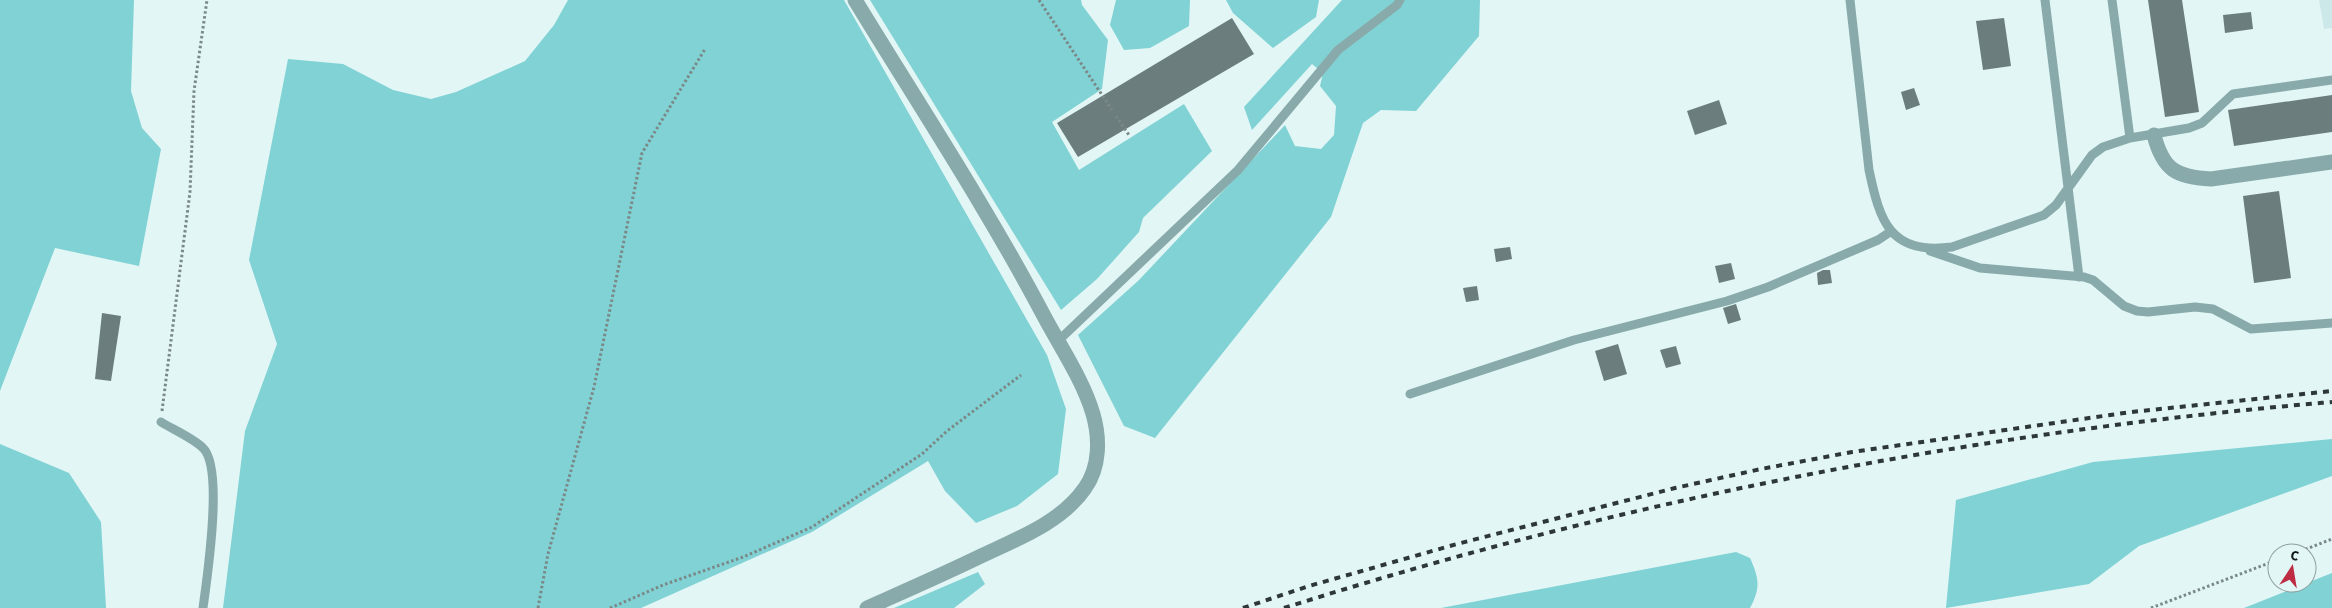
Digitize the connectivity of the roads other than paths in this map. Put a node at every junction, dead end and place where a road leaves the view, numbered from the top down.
1 (856, 0) edge
2 (1400, 0) edge
3 (1850, 0) edge
4 (2045, 0) edge
5 (2112, 0) edge
6 (2332, 80) edge
7 (2154, 135) junction
8 (2130, 138) junction
9 (2332, 162) edge
10 (2070, 186) junction
11 (1890, 232) junction
12 (1920, 247) junction
13 (2079, 277) junction
14 (2332, 323) edge
15 (1058, 341) junction
16 (1410, 394) dead end
17 (161, 422) road end
18 (204, 608) edge
19 (867, 608) edge

1 - 15 street
2 - 15 lane
3 - 11 lane
4 - 10 lane
5 - 8 lane
6 - 7 lane
7 - 8 lane
7 - 9 street
8 - 10 lane
10 - 12 lane
10 - 13 lane
11 - 12 lane
11 - 16 lane
12 - 13 lane
13 - 14 lane
15 - 19 street
17 - 18 lane

